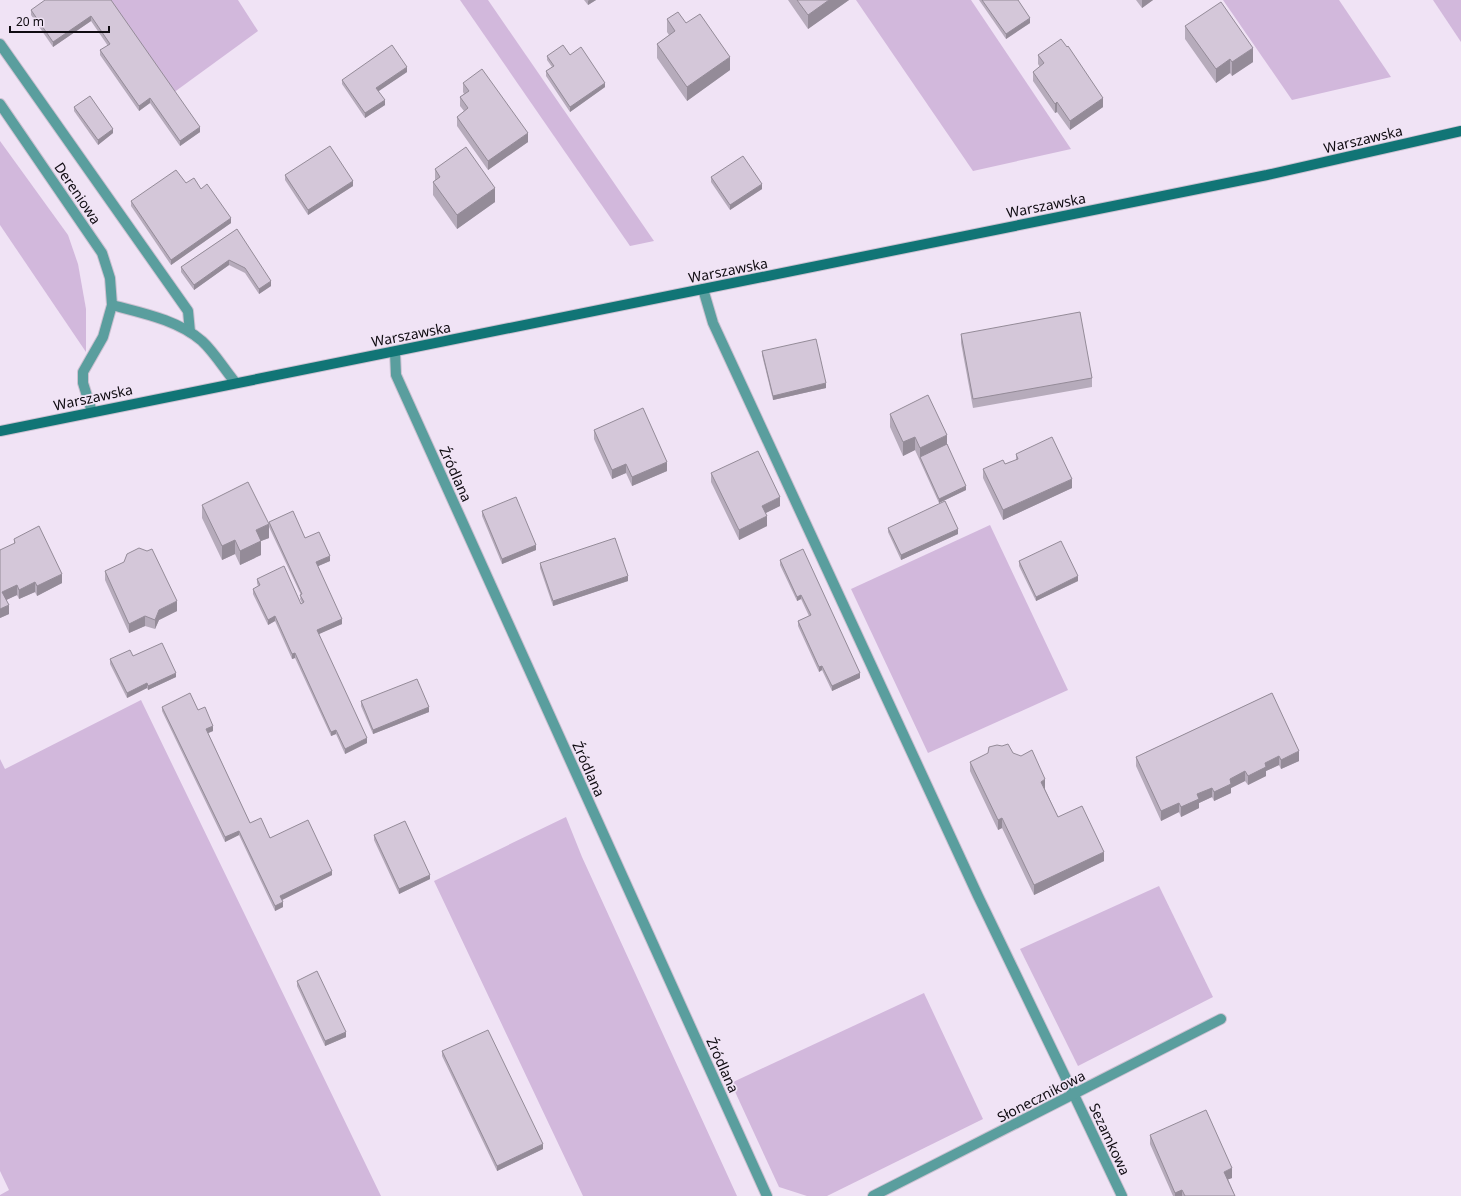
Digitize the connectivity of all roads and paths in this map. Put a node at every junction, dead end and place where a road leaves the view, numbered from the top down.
1 (0, 44) edge
2 (0, 104) edge
3 (1461, 131) edge
4 (703, 289) junction
5 (112, 305) junction
6 (190, 332) junction
7 (395, 352) junction
8 (235, 382) junction
9 (92, 412) junction
10 (0, 431) edge
11 (1221, 1020) dead end
12 (1074, 1095) junction
13 (766, 1196) edge
14 (872, 1196) edge
15 (1122, 1196) edge

1 - 6 street
2 - 5 street, Dereniowa
3 - 4 main road, Warszawska
4 - 7 main road, Warszawska
4 - 12 street, Sezamkowa
5 - 6 street
5 - 9 street, Dereniowa
6 - 8 street
7 - 8 main road, Warszawska
7 - 13 street, Źródlana
8 - 9 main road, Warszawska
9 - 10 main road, Warszawska
11 - 12 street, Słonecznikowa
12 - 14 street, Słonecznikowa
12 - 15 street, Sezamkowa

